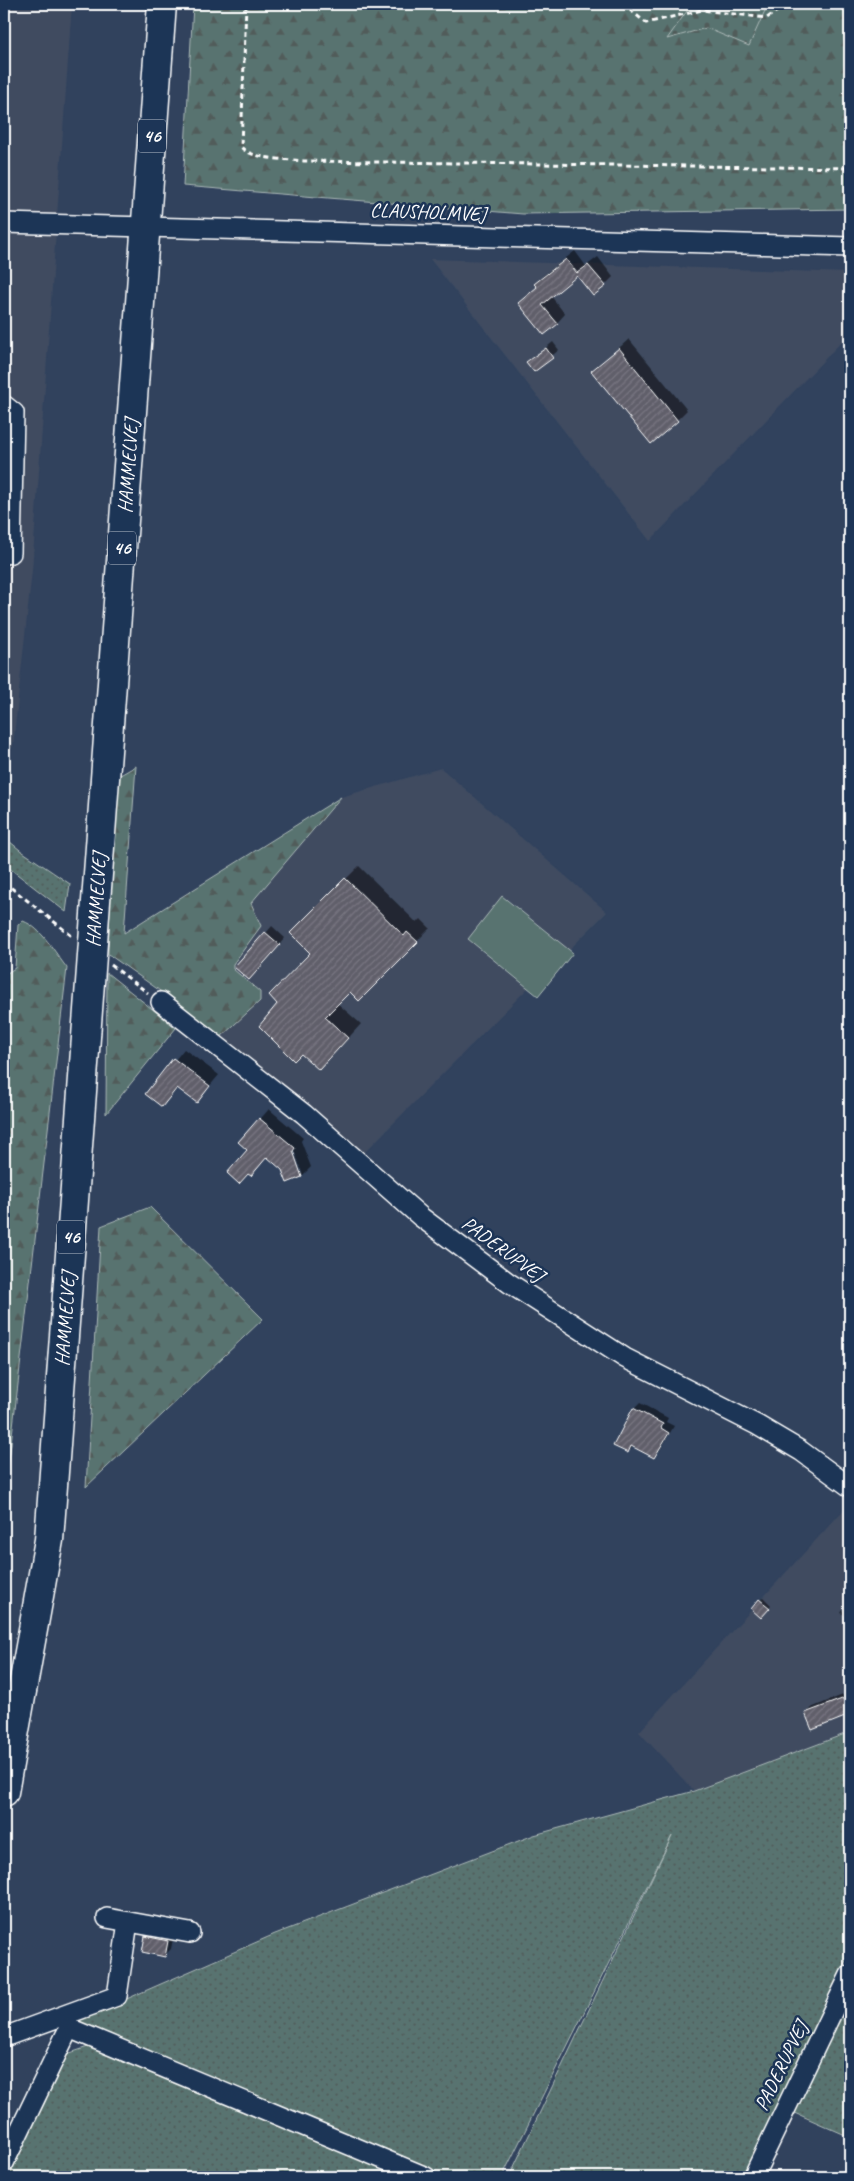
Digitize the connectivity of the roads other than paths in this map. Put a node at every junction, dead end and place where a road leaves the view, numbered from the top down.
1 (162, 4) edge
2 (4, 223) edge
3 (146, 226) junction
4 (850, 247) edge
5 (4, 405) edge
6 (4, 554) edge
7 (161, 1002) road end
8 (850, 1487) edge
9 (4, 1792) edge
10 (107, 1918) dead end
11 (128, 1922) junction
12 (190, 1933) dead end
13 (850, 1975) edge
14 (67, 2021) junction
15 (4, 2037) edge
16 (4, 2163) edge
17 (426, 2177) edge
18 (753, 2177) edge

1 - 3 highway, HAMMELVEJ / 46
2 - 3 street, CLAUSHOLMVEJ
3 - 4 street, CLAUSHOLMVEJ
3 - 9 highway, HAMMELVEJ / 46
5 - 6 street
7 - 8 street, PADERUPVEJ
10 - 11 street
11 - 12 street
11 - 14 street
13 - 18 street, PADERUPVEJ
14 - 15 street
14 - 16 street
14 - 17 street

